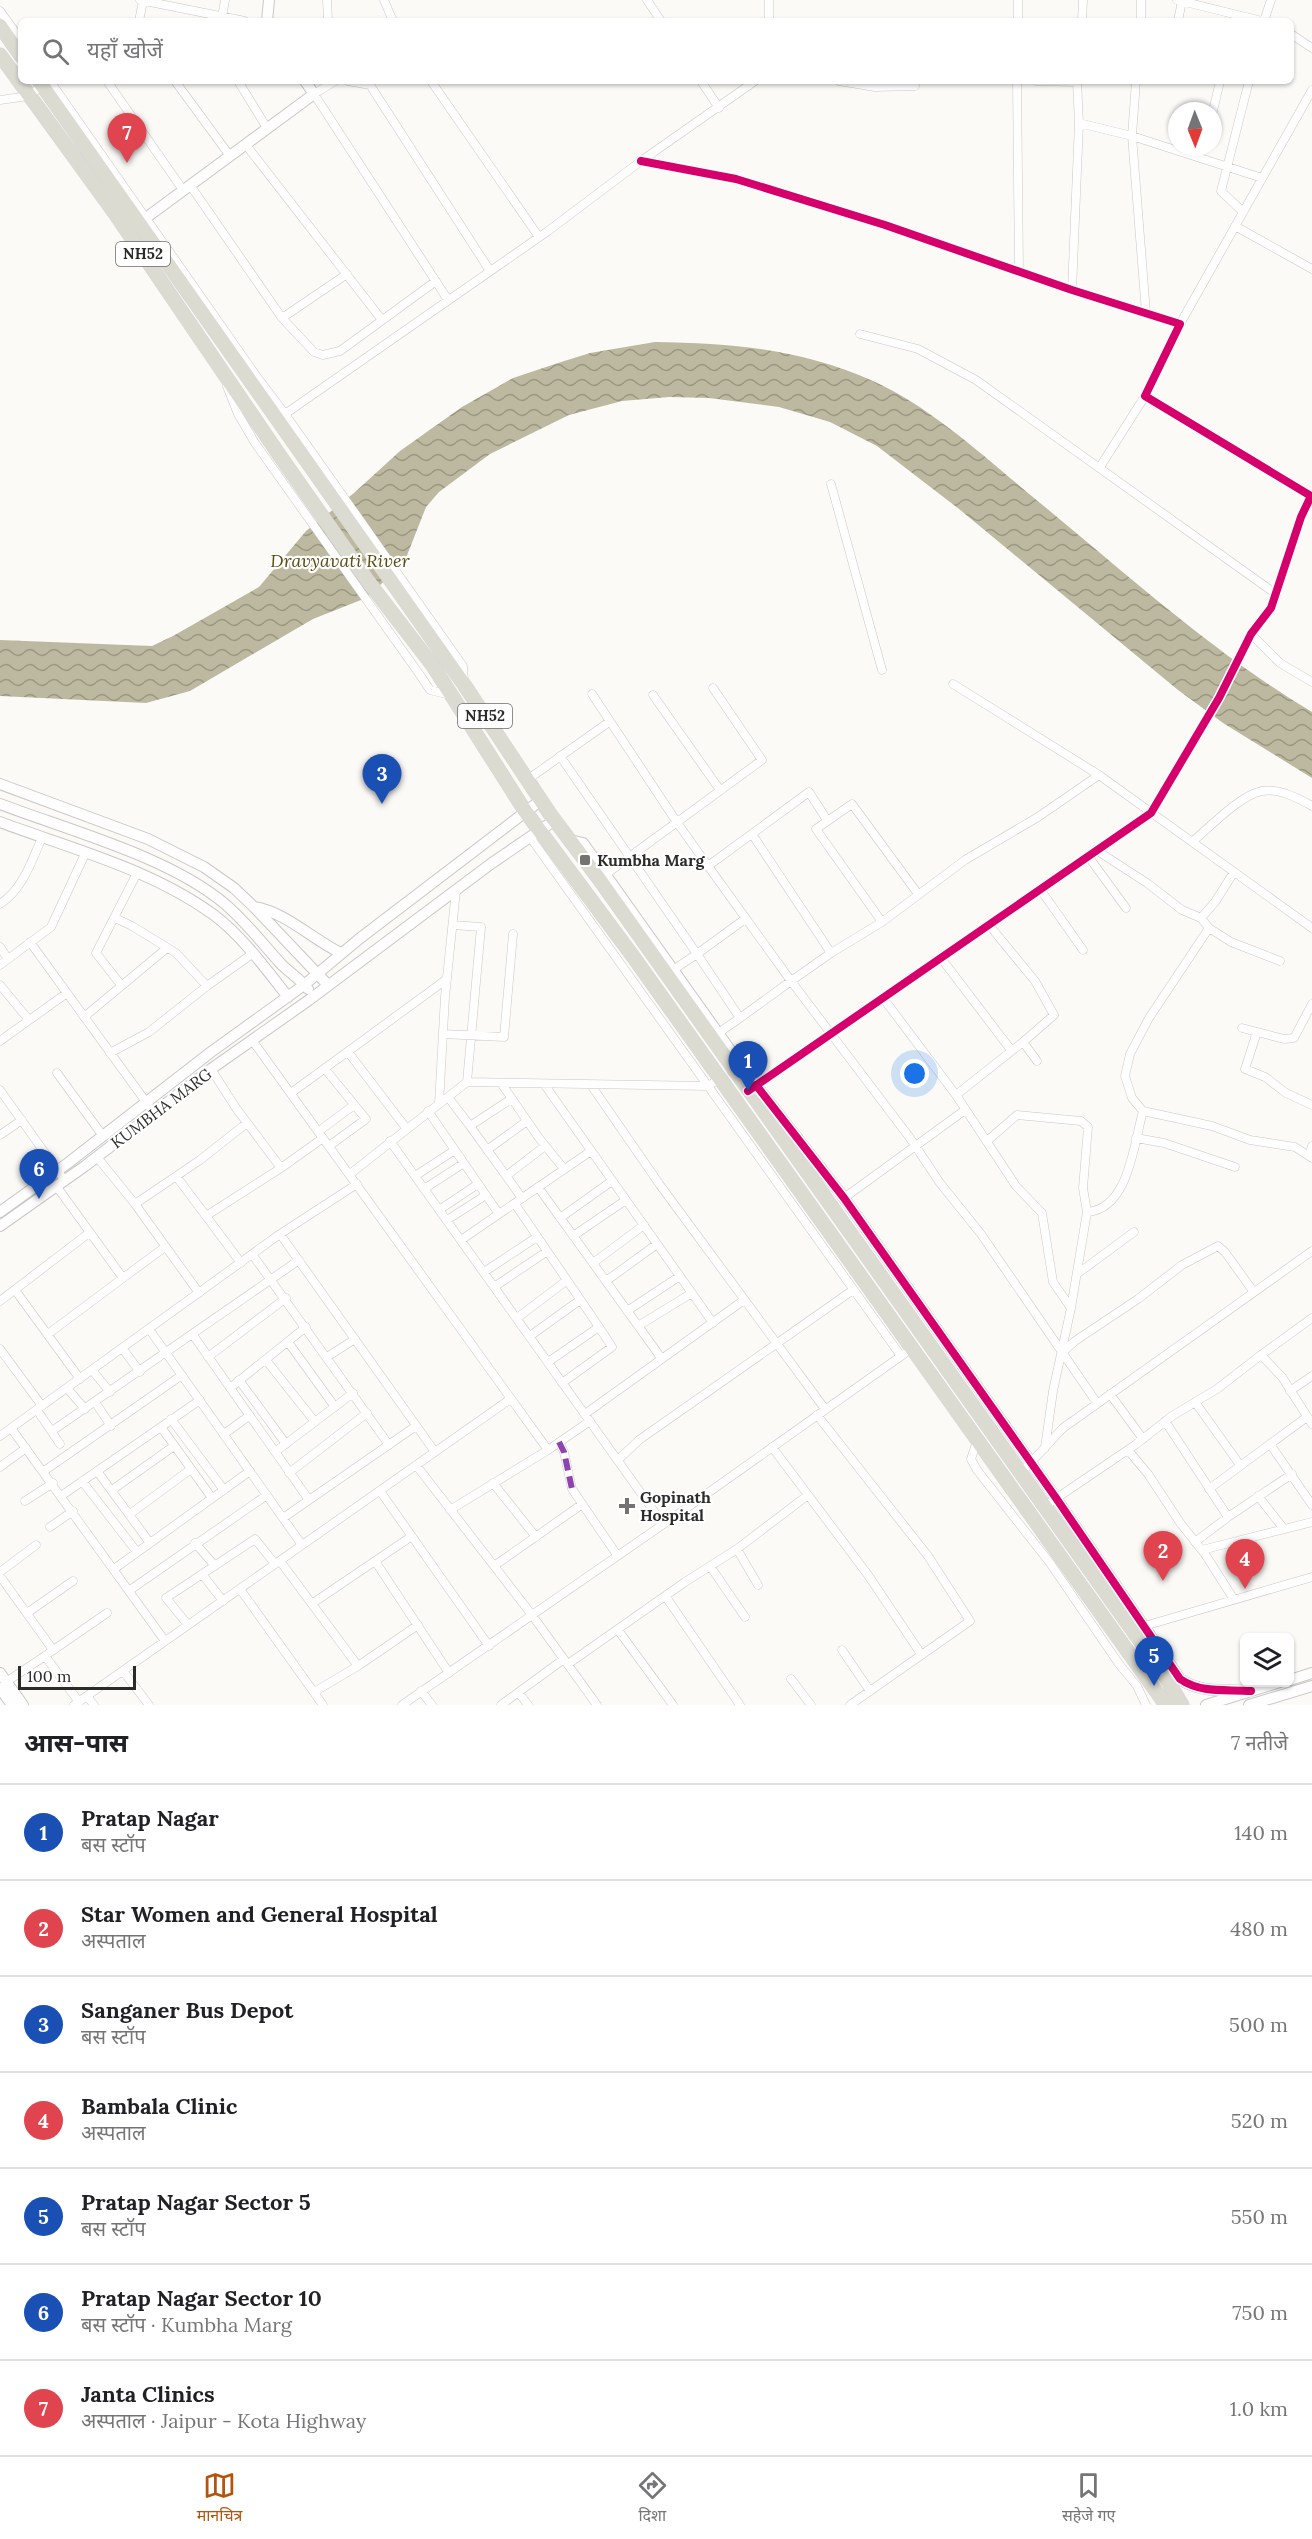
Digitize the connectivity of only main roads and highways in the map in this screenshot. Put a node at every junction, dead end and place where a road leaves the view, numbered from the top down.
1 (0, 26) edge
2 (18, 52) edge
3 (0, 55) edge
4 (18, 81) edge
5 (20, 84) edge
6 (46, 84) edge
7 (1166, 1705) edge
8 (1182, 1705) edge

1 - 2 highway
3 - 4 highway, NH52
5 - 7 highway, NH52
6 - 8 highway, NH52

